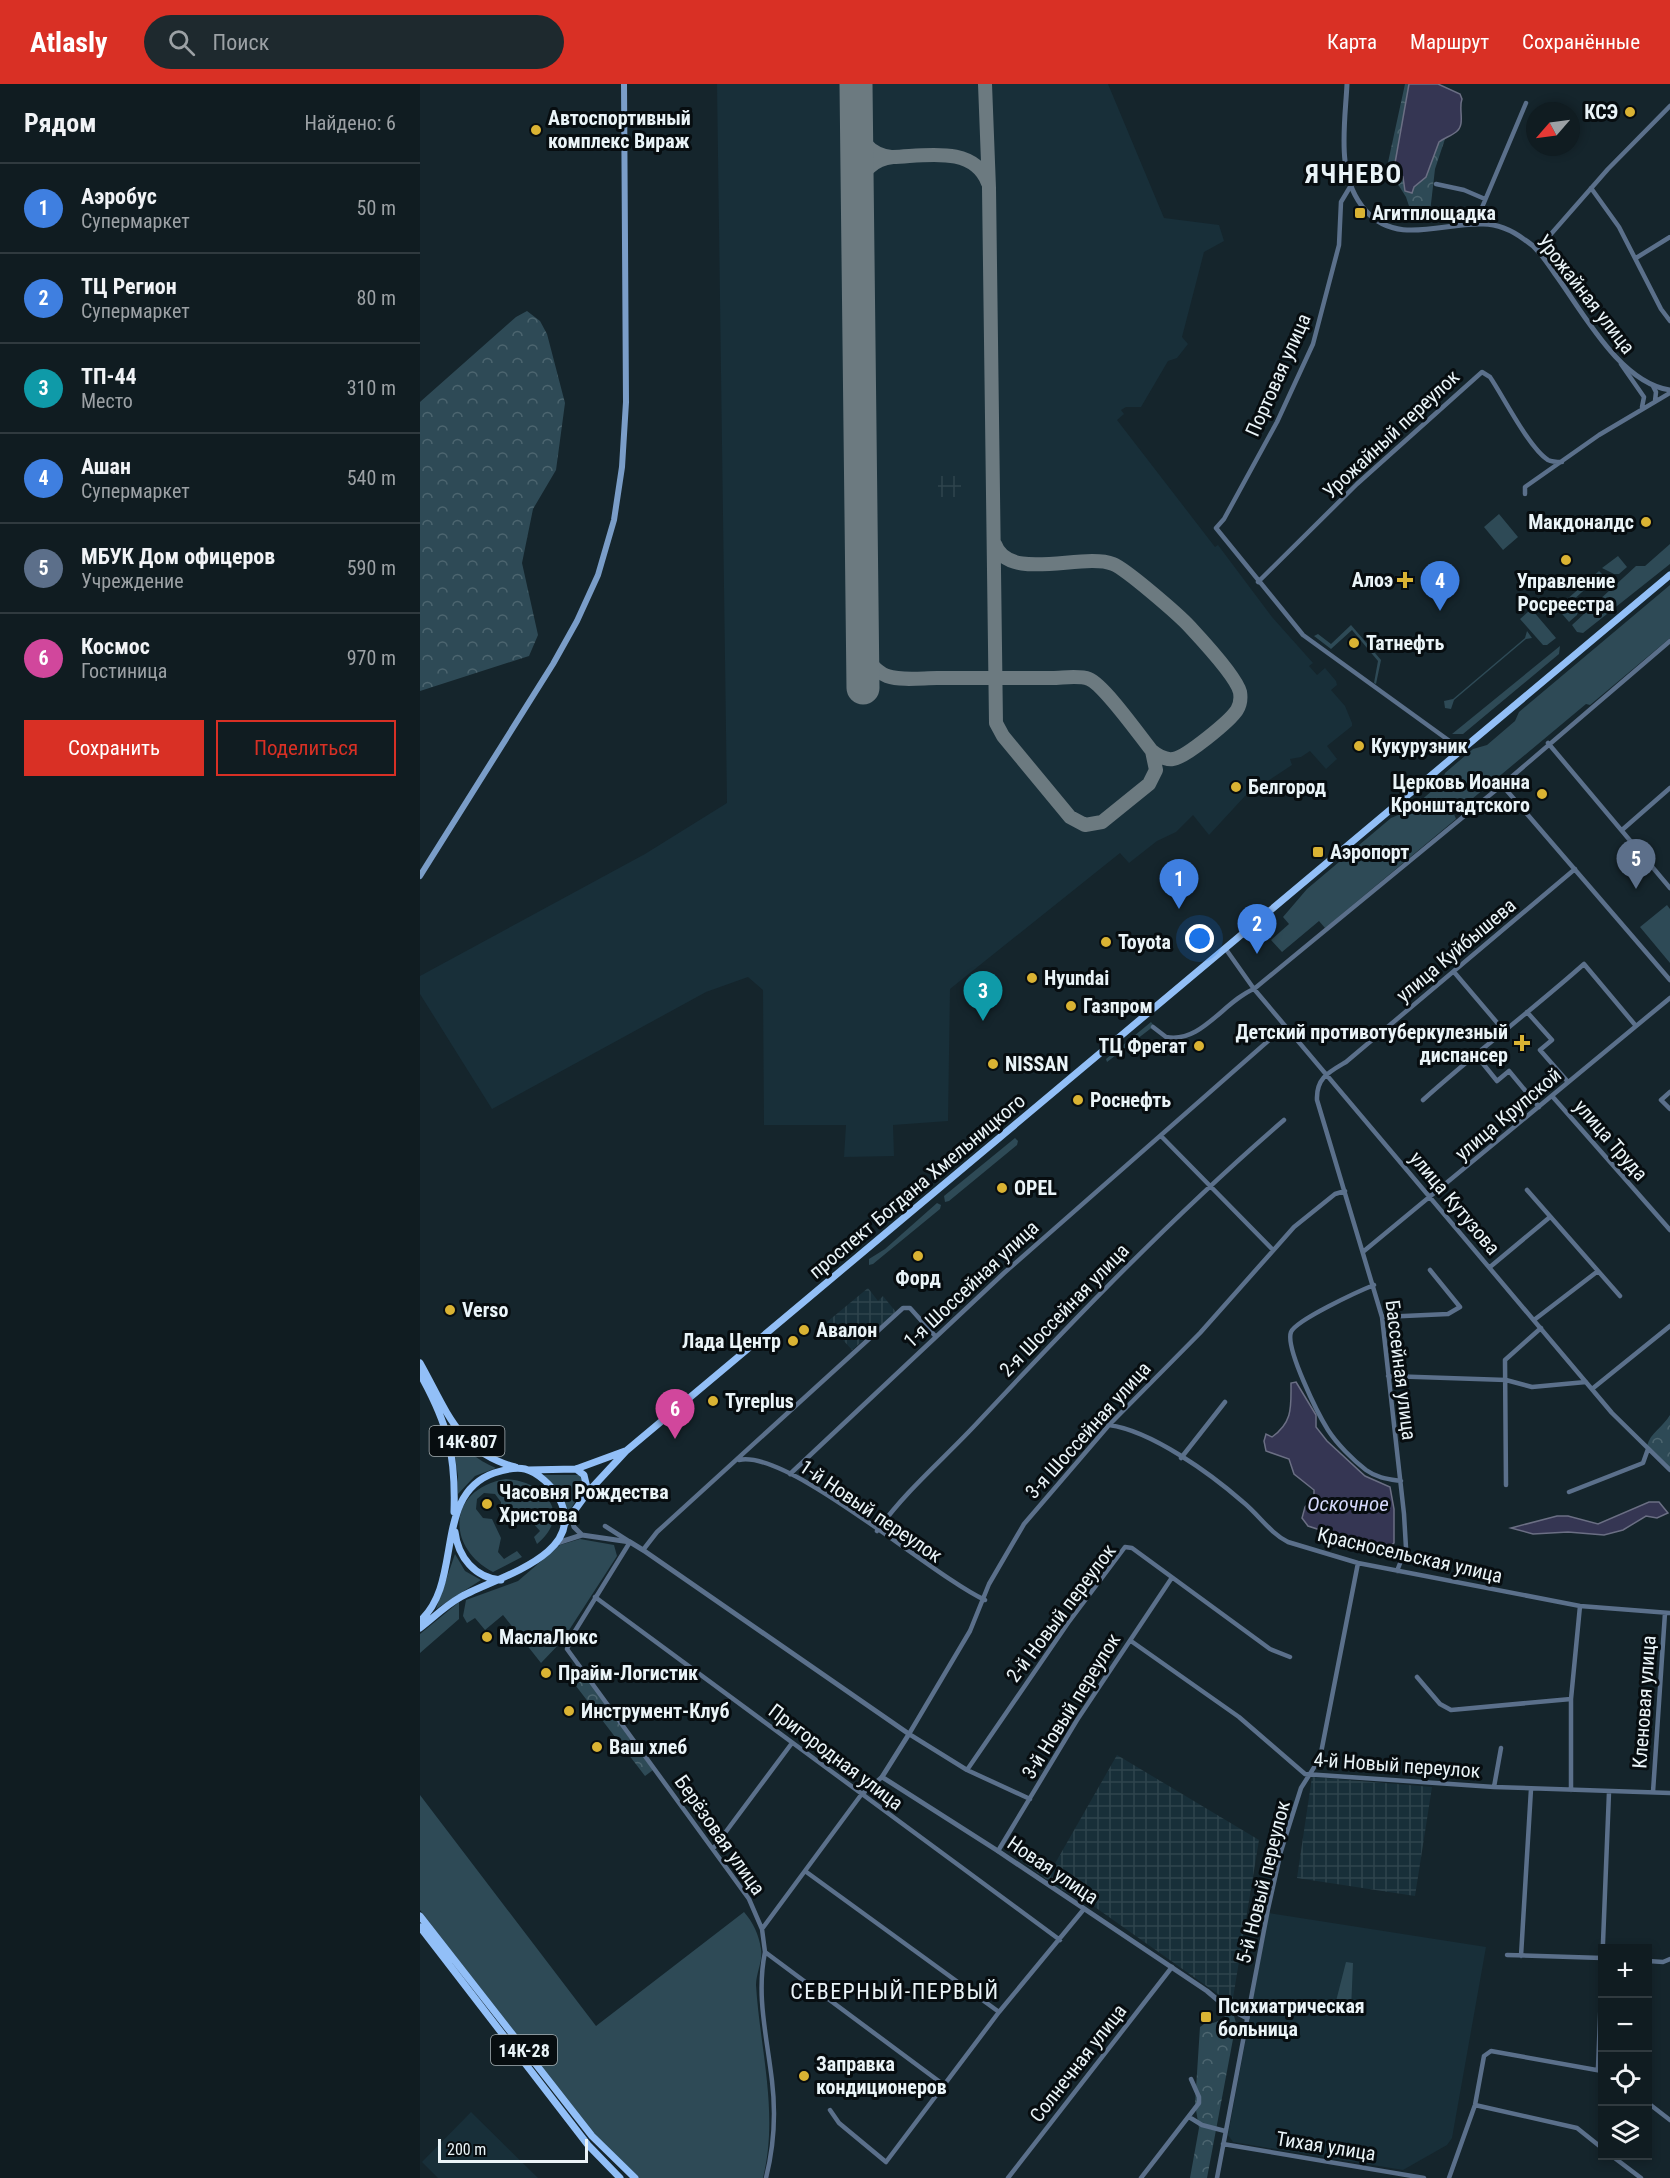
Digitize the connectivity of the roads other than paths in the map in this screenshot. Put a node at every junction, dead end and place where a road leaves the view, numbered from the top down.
1 (624, 84) edge
2 (1347, 84) edge
3 (1526, 103) dead end
4 (1670, 105) edge
5 (1436, 184) dead end
6 (1350, 187) junction
7 (1591, 188) junction
8 (1485, 199) junction
9 (1474, 224) junction
10 (1670, 237) edge
11 (1537, 250) junction
12 (1636, 258) junction
13 (1670, 321) edge
14 (1621, 364) junction
15 (1653, 386) junction
16 (1670, 391) edge
17 (1655, 401) junction
18 (1640, 409) junction
19 (1562, 462) junction
20 (1525, 494) dead end
21 (1670, 575) edge
22 (1258, 582) junction
23 (1670, 641) edge
24 (1548, 743) junction
25 (1462, 750) junction
26 (1502, 785) junction
27 (1670, 788) edge
28 (1622, 830) junction
29 (1575, 869) junction
30 (420, 876) edge
31 (1670, 888) edge
32 (1225, 948) junction
33 (1454, 972) junction
34 (1670, 980) edge
35 (1254, 989) junction
36 (1670, 998) edge
37 (1527, 1012) junction
38 (1285, 1026) junction
39 (1636, 1026) junction
40 (1154, 1028) dead end
41 (1505, 1032) junction
42 (1476, 1055) junction
43 (1326, 1074) junction
44 (1568, 1082) junction
45 (1670, 1092) edge
46 (1552, 1096) junction
47 (1423, 1100) dead end
48 (1539, 1107) junction
49 (1670, 1109) edge
50 (1284, 1120) dead end
51 (1161, 1136) junction
52 (1208, 1186) junction
53 (1527, 1190) dead end
54 (1345, 1191) junction
55 (1431, 1197) junction
56 (1550, 1216) junction
57 (1670, 1230) edge
58 (1274, 1250) junction
59 (1364, 1251) junction
60 (1490, 1268) junction
61 (1430, 1270) dead end
62 (1598, 1271) junction
63 (1374, 1286) junction
64 (1620, 1296) dead end
65 (1382, 1317) junction
66 (1534, 1320) junction
67 (1670, 1326) edge
68 (1541, 1328) junction
69 (936, 1337) junction
70 (420, 1363) edge
71 (420, 1374) edge
72 (1388, 1376) junction
73 (1506, 1380) junction
74 (1586, 1382) junction
75 (1592, 1389) junction
76 (1225, 1402) dead end
77 (1109, 1425) junction
78 (1648, 1449) junction
79 (626, 1451) junction
80 (1181, 1458) junction
81 (736, 1461) junction
82 (576, 1469) junction
83 (526, 1470) junction
84 (1670, 1470) edge
85 (790, 1474) junction
86 (1401, 1481) junction
87 (1506, 1485) dead end
88 (588, 1492) junction
89 (1569, 1492) dead end
90 (571, 1516) junction
91 (454, 1522) junction
92 (564, 1526) junction
93 (605, 1526) dead end
94 (877, 1531) junction
95 (582, 1536) junction
96 (630, 1542) junction
97 (553, 1545) junction
98 (643, 1550) junction
99 (1358, 1563) junction
100 (1397, 1571) junction
101 (501, 1580) junction
102 (1171, 1580) junction
103 (595, 1597) junction
104 (985, 1600) junction
105 (1580, 1606) junction
106 (1667, 1613) edge
107 (420, 1621) edge
108 (420, 1629) edge
109 (1131, 1641) junction
110 (1290, 1657) dead end
111 (1417, 1677) dead end
112 (1571, 1699) junction
113 (909, 1734) junction
114 (792, 1743) junction
115 (1501, 1748) dead end
116 (967, 1770) junction
117 (1311, 1774) junction
118 (882, 1777) junction
119 (1494, 1787) junction
120 (1531, 1789) junction
121 (1571, 1790) junction
122 (1609, 1792) junction
123 (1653, 1792) junction
124 (1670, 1793) edge
125 (861, 1796) junction
126 (1030, 1799) junction
127 (713, 1849) junction
128 (999, 1851) junction
129 (805, 1872) junction
130 (1084, 1909) junction
131 (420, 1916) edge
132 (420, 1927) edge
133 (762, 1929) junction
134 (1060, 1940) junction
135 (1603, 1944) edge
136 (765, 1952) junction
137 (1507, 1955) dead end
138 (1521, 1956) junction
139 (1598, 1958) edge
140 (1670, 1959) edge
141 (1652, 1961) edge
142 (1172, 1967) junction
143 (1601, 1998) edge
144 (999, 2012) junction
145 (1247, 2018) junction
146 (1600, 2052) edge
147 (1598, 2069) edge
148 (1191, 2079) dead end
149 (944, 2085) junction
150 (1475, 2106) junction
151 (1651, 2106) edge
152 (830, 2110) dead end
153 (1189, 2117) junction
154 (1670, 2120) edge
155 (1225, 2131) junction
156 (1223, 2144) junction
157 (1598, 2145) edge
158 (1617, 2160) edge
159 (620, 2178) edge
160 (635, 2178) edge
161 (766, 2178) edge
162 (1008, 2178) edge
163 (1141, 2178) edge
164 (1217, 2178) edge
165 (1424, 2178) edge
166 (1449, 2178) edge
167 (1641, 2178) edge

1 - 30 main road
2 - 6 street
3 - 8 street
4 - 7 street
5 - 8 street
6 - 9 street, Урожайная улица
6 - 22 street, Портовая улица
7 - 11 street
7 - 12 street
8 - 9 street
9 - 11 street, Урожайная улица
10 - 12 street
11 - 14 street, Урожайная улица
12 - 13 street
14 - 15 street, Урожайная улица
14 - 18 street
15 - 16 street, Урожайная улица
15 - 17 street
16 - 17 street
17 - 18 street
18 - 19 street
19 - 20 street
19 - 22 street, Урожайный переулок
21 - 25 main road, проспект Богдана Хмельницкого
22 - 25 street
23 - 24 street
24 - 26 street
24 - 28 street
25 - 32 main road, проспект Богдана Хмельницкого
26 - 29 street
26 - 35 street
27 - 28 street
28 - 31 street
29 - 33 street, улица Куйбышева
29 - 34 street
32 - 35 street, улица Кутузова
32 - 79 main road, проспект Богдана Хмельницкого
33 - 41 street
33 - 43 street, улица Куйбышева
35 - 38 street, улица Кутузова
35 - 40 street
36 - 39 street, улица Крупской
37 - 39 street
37 - 41 street
37 - 44 street
38 - 43 street, улица Кутузова
38 - 51 street, 1-я Шоссейная улица
39 - 44 street, улица Крупской
41 - 42 street
42 - 47 street
42 - 48 street
43 - 54 street, Бассейная улица
43 - 55 street, улица Кутузова
44 - 46 street, улица Крупской
45 - 49 street
46 - 48 street, улица Крупской
46 - 57 street, улица Труда
48 - 55 street, улица Крупской
50 - 52 street, 2-я Шоссейная улица
51 - 52 street
51 - 69 street, 1-я Шоссейная улица
52 - 58 street
52 - 94 street, 2-я Шоссейная улица
53 - 56 street
54 - 58 street, 3-я Шоссейная улица
54 - 59 street, Бассейная улица
55 - 59 street, улица Крупской
55 - 60 street, улица Кутузова
56 - 60 street
56 - 62 street
58 - 77 street, 3-я Шоссейная улица
59 - 63 street, Бассейная улица
60 - 66 street, улица Кутузова
61 - 65 street
62 - 64 street
62 - 66 street
63 - 65 street, Бассейная улица
63 - 86 street
65 - 72 street, Бассейная улица
66 - 68 street, улица Кутузова
67 - 75 street
68 - 73 street
68 - 74 street, улица Кутузова
69 - 81 street
69 - 85 street, 1-я Шоссейная улица
70 - 83 main road, 14К-807
71 - 91 main road, 14К-807
72 - 73 street
72 - 86 street, Бассейная улица
73 - 74 street
73 - 87 street
74 - 75 street, улица Кутузова
75 - 78 street, улица Кутузова
76 - 80 street
77 - 80 street, Красносельская улица
77 - 104 street, 3-я Шоссейная улица
78 - 84 street, улица Кутузова
78 - 89 street
79 - 82 main road, проспект Богдана Хмельницкого
79 - 88 main road, проспект Богдана Хмельницкого
80 - 99 street, Красносельская улица
81 - 85 street, 1-й Новый переулок
81 - 98 street
82 - 83 main road, проспект Богдана Хмельницкого
82 - 88 main road
83 - 91 main road
83 - 92 main road
85 - 94 street, 1-й Новый переулок
86 - 100 street, Бассейная улица
88 - 90 main road, проспект Богдана Хмельницкого
90 - 92 main road
90 - 95 street
91 - 101 main road
91 - 107 main road
92 - 97 main road
93 - 96 street
94 - 104 street, 1-й Новый переулок
95 - 96 street
95 - 97 street
96 - 98 street
96 - 103 street
97 - 101 main road
98 - 113 street
99 - 100 street, Красносельская улица
99 - 117 street, 5-й Новый переулок
100 - 105 street, Красносельская улица
101 - 108 main road
102 - 109 street, 3-й Новый переулок
102 - 110 street, 2-й Новый переулок
102 - 116 street, 2-й Новый переулок
103 - 114 street, Пригородная улица
103 - 127 street, Берёзовая улица
104 - 113 street, 3-я Шоссейная улица
105 - 106 street, Красносельская улица
105 - 112 street
106 - 123 street, Кленовая улица
109 - 117 street, 4-й Новый переулок
109 - 126 street, 3-й Новый переулок
111 - 112 street
112 - 121 street
113 - 116 street
113 - 118 street
114 - 125 street, Пригородная улица
114 - 127 street
115 - 119 street
116 - 126 street
117 - 119 street, 4-й Новый переулок
117 - 145 street, 5-й Новый переулок
118 - 125 street
118 - 128 street, Новая улица
119 - 120 street, 4-й Новый переулок
120 - 121 street, 4-й Новый переулок
120 - 138 street
121 - 122 street, 4-й Новый переулок
122 - 123 street, 4-й Новый переулок
122 - 135 street
123 - 124 street, 4-й Новый переулок
125 - 129 street
125 - 134 street, Пригородная улица
126 - 128 street, 3-й Новый переулок
127 - 133 street, Берёзовая улица
128 - 130 street, Новая улица
129 - 133 street
129 - 144 street
130 - 134 street
130 - 142 street, Новая улица
131 - 160 main road, 14К-28
132 - 159 main road, 14К-28
133 - 136 street, Берёзовая улица
134 - 144 street
136 - 149 street
136 - 161 street, Берёзовая улица
137 - 138 street
138 - 139 street
140 - 141 street
142 - 145 street, Новая улица
142 - 162 street, Солнечная улица
143 - 146 street
144 - 149 street
145 - 155 street, 5-й Новый переулок
147 - 150 street
148 - 153 street
149 - 152 street
150 - 157 street
150 - 166 street
151 - 154 street
153 - 155 street
153 - 163 street
155 - 156 street, 5-й Новый переулок
156 - 164 street, 5-й Новый переулок
156 - 165 street, Тихая улица
158 - 167 street

